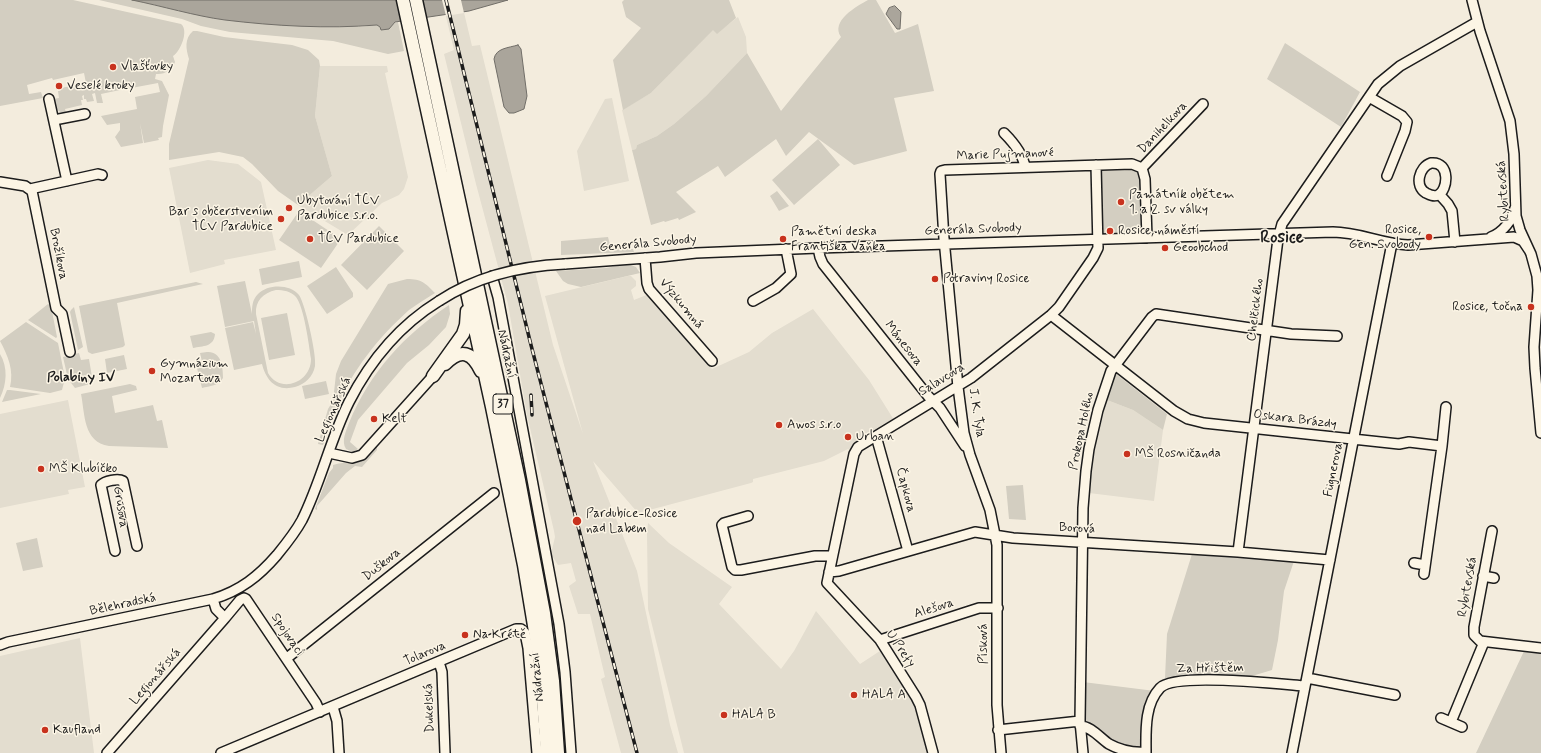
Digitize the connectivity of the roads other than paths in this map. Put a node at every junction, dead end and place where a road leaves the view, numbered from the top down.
1 (403, 0) edge
2 (416, 0) edge
3 (1472, 0) edge
4 (1477, 22) junction
5 (422, 58) junction
6 (1369, 96) junction
7 (49, 99) dead end
8 (1203, 104) dead end
9 (85, 114) dead end
10 (54, 120) junction
11 (1004, 133) dead end
12 (1096, 165) junction
13 (1025, 167) junction
14 (1142, 168) junction
15 (102, 175) dead end
16 (1387, 176) dead end
17 (67, 181) junction
18 (0, 182) edge
19 (33, 188) junction
20 (1440, 194) dead end
21 (1515, 201) junction
22 (1279, 234) junction
23 (1147, 238) junction
24 (1098, 240) junction
25 (1480, 240) junction
26 (1455, 242) junction
27 (1392, 243) junction
28 (945, 244) junction
29 (818, 248) junction
30 (786, 249) junction
31 (1529, 250) junction
32 (645, 258) junction
33 (492, 276) junction
34 (467, 289) junction
35 (753, 301) dead end
36 (1051, 315) junction
37 (1266, 330) junction
38 (1337, 336) dead end
39 (70, 352) dead end
40 (712, 361) dead end
41 (1115, 366) junction
42 (433, 376) junction
43 (958, 386) junction
44 (488, 388) junction
45 (934, 401) junction
46 (1446, 407) dead end
47 (1254, 428) junction
48 (1541, 433) edge
49 (876, 436) junction
50 (1353, 440) junction
51 (1442, 446) junction
52 (329, 453) junction
53 (970, 455) junction
54 (494, 493) dead end
55 (748, 516) dead end
56 (1492, 531) dead end
57 (995, 535) junction
58 (1082, 542) junction
59 (137, 546) dead end
60 (115, 550) dead end
61 (908, 551) junction
62 (1238, 552) junction
63 (832, 556) junction
64 (1330, 560) junction
65 (1414, 563) dead end
66 (829, 572) junction
67 (1483, 576) junction
68 (1494, 578) dead end
69 (241, 587) joint
70 (213, 599) junction
71 (998, 608) junction
72 (225, 618) junction
73 (880, 640) junction
74 (1484, 642) junction
75 (3, 643) edge
76 (1541, 648) edge
77 (287, 658) junction
78 (439, 662) junction
79 (1306, 682) junction
80 (1395, 695) dead end
81 (333, 707) junction
82 (320, 712) junction
83 (1441, 718) dead end
84 (1451, 722) junction
85 (1080, 723) junction
86 (1462, 727) dead end
87 (998, 730) junction
88 (225, 752) edge
89 (107, 753) edge
90 (339, 753) edge
91 (445, 753) edge
92 (537, 753) edge
93 (547, 753) edge
94 (558, 753) edge
95 (571, 753) edge
96 (933, 753) edge
97 (1001, 753) edge
98 (1083, 753) edge
99 (1146, 753) edge
100 (1292, 753) edge

1 - 5 main road, 37
2 - 5 main road, 37
3 - 4 street, Rybitevská
4 - 6 street, Chelčického
4 - 21 street, Rybitevská
5 - 34 main road, Nádražní / 37
5 - 94 main road, Nádražní / 37
6 - 16 street
6 - 22 street, Chelčického
7 - 10 street
8 - 14 street, Danihelkova
9 - 10 street
10 - 17 street
11 - 13 street
12 - 13 street, Marie Pujmanové
12 - 14 street, Marie Pujmanové
12 - 24 street, Salavcova
13 - 28 street, Marie Pujmanové
14 - 23 street
15 - 17 street
17 - 19 street
18 - 19 street
19 - 39 street, Brožíkova
20 - 26 street
21 - 25 street
21 - 31 street, Rybitevská
22 - 23 street, Generála Svobody
22 - 27 street, Generála Svobody
22 - 37 street, Chelčického
23 - 24 street, Generála Svobody
24 - 28 street, Generála Svobody
24 - 36 street, Salavcova
25 - 26 street, Generála Svobody
25 - 31 street, Generála Svobody
26 - 27 street, Generála Svobody
27 - 50 street, Fügnerova
28 - 29 street, Generála Svobody
28 - 43 street, J. K. Tyla
29 - 30 street, Generála Svobody
29 - 45 street, Mánesova
30 - 32 street, Generála Svobody
30 - 35 street
31 - 48 street, Rybitevská
32 - 33 street, Generála Svobody, bridge
32 - 40 street, Výzkumná
33 - 52 street, Legionářská, bridge
33 - 95 street
34 - 42 main road
34 - 44 main road, Nádražní / 37
36 - 41 street, Oskara Brázdy
36 - 43 street, Salavcova
37 - 38 street, Prokopa Holého
37 - 41 street, Prokopa Holého
37 - 47 street, Chelčického
41 - 47 street, Oskara Brázdy
41 - 58 street, Prokopa Holého
42 - 44 main road
42 - 52 street, Legionářská
43 - 45 street, Salavcova
43 - 53 street, J. K. Tyla
44 - 93 main road, Nádražní / 37
45 - 49 street, Salavcova
45 - 53 street, Mánesova
46 - 51 street
47 - 50 street, Oskara Brázdy
47 - 62 street, Chelčického
49 - 61 street, Čapkova
49 - 63 street, Salavcova
50 - 51 street, Oskara Brázdy
50 - 64 street, Fügnerova
51 - 65 street
52 - 69 street, Legionářská
53 - 57 street, J. K. Tyla
54 - 77 street, Duškova
55 - 63 street
56 - 67 street, Rybitevská
57 - 58 street, Borová
57 - 61 street, Borová
57 - 71 street, Písková
58 - 62 street, Borová
58 - 85 street, Prokopa Holého
59 - 60 street, Grusova
61 - 66 street, Borová
62 - 64 street, Borová
63 - 66 street, Salavcova
64 - 79 street, Fügnerova
66 - 73 street, U Prefy
67 - 68 street
67 - 74 street, Rybitevská
69 - 70 street, Bělehradská
70 - 72 street
70 - 75 street, Bělehradská
71 - 73 street, Alešova
71 - 87 street, Písková
72 - 77 street, Spojovací
72 - 89 street, Legionářská
73 - 96 street, U Prefy
74 - 76 street
74 - 84 street
77 - 82 street, Spojovací
78 - 81 street, Tolarova
78 - 91 street, Dukelská
78 - 92 street, Tolarova
79 - 80 street
79 - 99 street, Za Hřištěm
79 - 100 street, Fügnerova
81 - 82 street, Tolarova
81 - 90 street
82 - 88 street, Tolarova
83 - 84 street
84 - 86 street
85 - 87 street
85 - 98 street, Prokopa Holého
85 - 99 street
87 - 97 street, Písková

